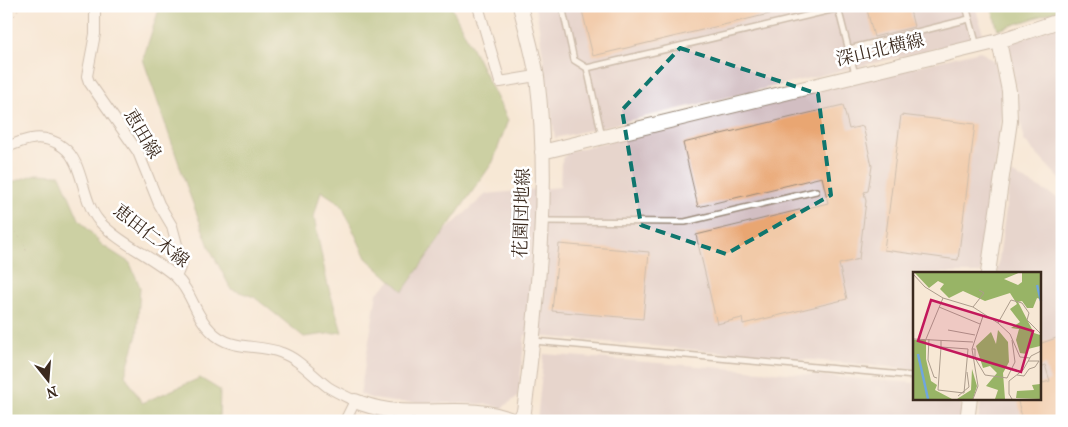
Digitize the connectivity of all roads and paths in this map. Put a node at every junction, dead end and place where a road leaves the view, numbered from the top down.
1 (22, 6) edge
2 (95, 6) edge
3 (478, 6) edge
4 (520, 6) edge
5 (562, 6) edge
6 (848, 6) edge
7 (966, 6) edge
8 (838, 8) junction
9 (969, 19) junction
10 (1062, 20) edge
11 (6, 28) edge
12 (999, 41) junction
13 (977, 46) junction
14 (849, 49) junction
15 (587, 68) junction
16 (855, 75) junction
17 (536, 76) junction
18 (602, 138) junction
19 (6, 148) edge
20 (542, 152) junction
21 (816, 191) dead end
22 (6, 220) edge
23 (542, 221) junction
24 (27, 253) dead end
25 (988, 272) edge
26 (176, 277) junction
27 (533, 341) junction
28 (913, 376) edge
29 (970, 400) edge
30 (354, 401) junction
31 (345, 421) edge
32 (514, 421) edge
33 (519, 421) edge
34 (967, 421) edge

1 - 11 path
2 - 26 street, 恵田線
3 - 17 street
4 - 17 street, 花園団地線
5 - 15 lane
6 - 8 lane
7 - 9 lane
8 - 14 lane
8 - 15 lane
9 - 13 lane
9 - 14 lane
10 - 12 street, 深山北横線
12 - 13 street, 深山北横線
12 - 25 street
13 - 16 street, 深山北横線
14 - 16 lane
15 - 18 lane
16 - 18 street, 深山北横線
17 - 20 street, 花園団地線
18 - 20 street, 深山北横線
19 - 26 street, 恵田仁木線
20 - 23 street, 花園団地線
21 - 23 lane
22 - 24 path
23 - 27 street, 花園団地線
26 - 30 street, 恵田仁木線
27 - 28 lane
27 - 33 street, 花園団地線
29 - 34 street
30 - 31 street
30 - 32 street, 恵田仁木線

